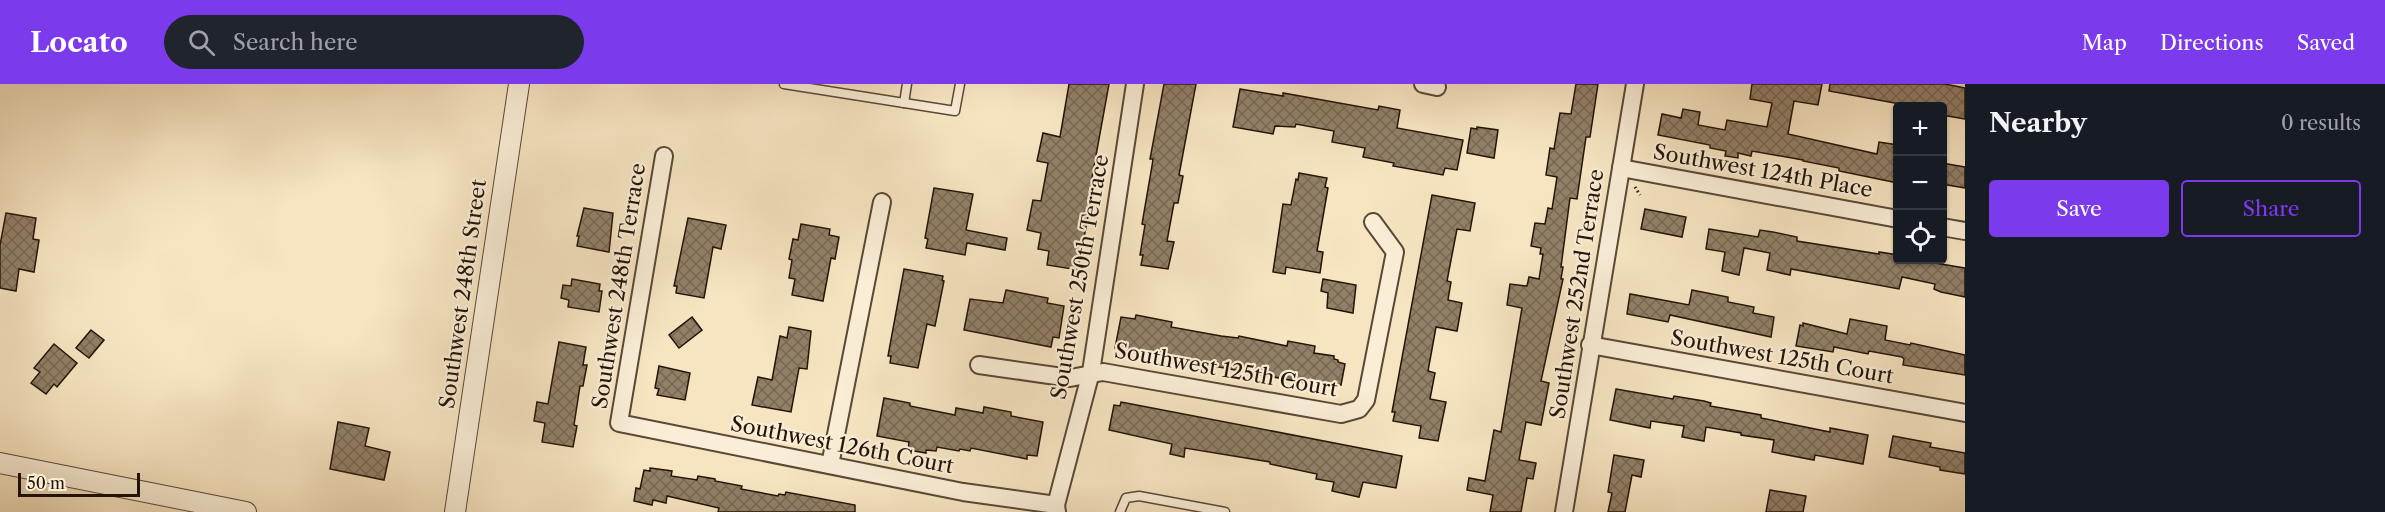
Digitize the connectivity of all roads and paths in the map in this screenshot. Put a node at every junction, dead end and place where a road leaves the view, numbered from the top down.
1 (519, 84) edge
2 (784, 84) edge
3 (907, 84) edge
4 (960, 84) edge
5 (1135, 84) edge
6 (1635, 84) edge
7 (904, 103) junction
8 (664, 156) dead end
9 (1621, 168) junction
10 (1635, 187) dead end
11 (1640, 195) dead end
12 (882, 202) dead end
13 (1893, 218) edge
14 (1373, 222) dead end
15 (1947, 228) edge
16 (1965, 231) edge
17 (1590, 345) junction
18 (979, 365) dead end
19 (1090, 372) junction
20 (1965, 413) edge
21 (619, 423) joint
22 (0, 463) edge
23 (830, 465) junction
24 (1056, 508) edge
25 (246, 512) edge
26 (455, 512) edge
27 (1120, 512) edge
28 (1225, 512) edge
29 (1564, 512) edge

1 - 26 street, Southwest 248th Street
2 - 7 lane
3 - 7 lane
4 - 7 lane
5 - 19 street, Southwest 250th Terrace
6 - 9 street, Southwest 252nd Terrace
8 - 21 street, Southwest 248th Terrace
9 - 13 street, Southwest 124th Place
9 - 17 street, Southwest 252nd Terrace
10 - 11 path
12 - 23 street
14 - 19 street, Southwest 125th Court
15 - 16 street
17 - 20 street, Southwest 125th Court
17 - 29 street, Southwest 252nd Terrace
18 - 19 street, Southwest 125th Court
19 - 24 street, Southwest 250th Terrace
21 - 23 street, Southwest 126th Court
22 - 25 street
23 - 24 street, Southwest 126th Court
27 - 28 lane

